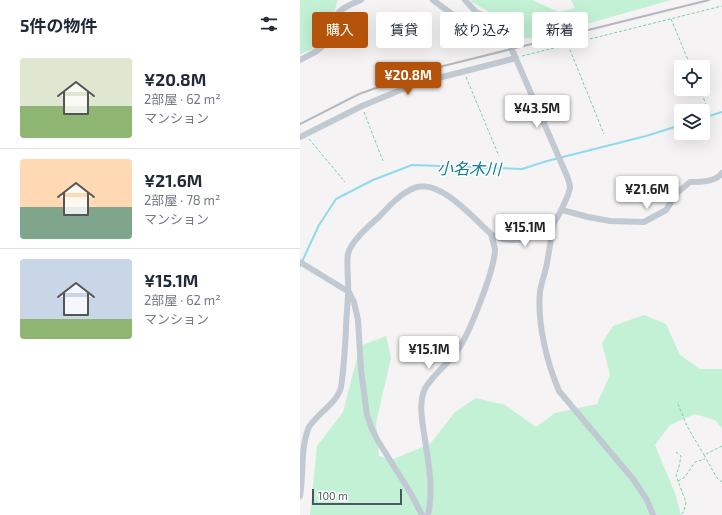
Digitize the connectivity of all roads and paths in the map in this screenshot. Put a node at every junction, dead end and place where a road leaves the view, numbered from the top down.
1 (361, 0) edge
2 (433, 0) edge
3 (465, 0) edge
4 (722, 6) edge
5 (449, 12) edge
6 (476, 12) edge
7 (671, 19) junction
8 (588, 39) edge
9 (511, 48) edge
10 (553, 48) edge
11 (570, 48) edge
12 (516, 58) junction
13 (300, 60) edge
14 (687, 60) edge
15 (463, 71) junction
16 (362, 106) junction
17 (604, 134) dead end
18 (302, 136) edge
19 (499, 156) dead end
20 (384, 161) dead end
21 (722, 173) edge
22 (345, 182) dead end
23 (562, 210) junction
24 (554, 222) junction
25 (490, 234) junction
26 (300, 262) edge
27 (348, 292) junction
28 (678, 404) dead end
29 (722, 446) edge
30 (676, 452) dead end
31 (704, 455) junction
32 (706, 458) junction
33 (677, 482) junction
34 (722, 482) edge
35 (300, 496) edge
36 (422, 515) edge
37 (428, 515) edge
38 (653, 515) edge
39 (681, 515) edge

1 - 13 street
2 - 5 street
3 - 6 street
4 - 7 path
7 - 8 path
7 - 14 path
9 - 12 street
10 - 12 path
11 - 17 path
12 - 15 street
12 - 23 street
15 - 16 street
15 - 19 path
16 - 18 street
16 - 20 path
18 - 22 path
21 - 23 street
23 - 24 street
24 - 25 street
24 - 38 street
25 - 27 street
25 - 37 street
26 - 27 street
27 - 35 street
27 - 36 street
28 - 31 path
29 - 31 path
30 - 33 path
31 - 32 path
32 - 33 path
32 - 34 path
33 - 39 path

